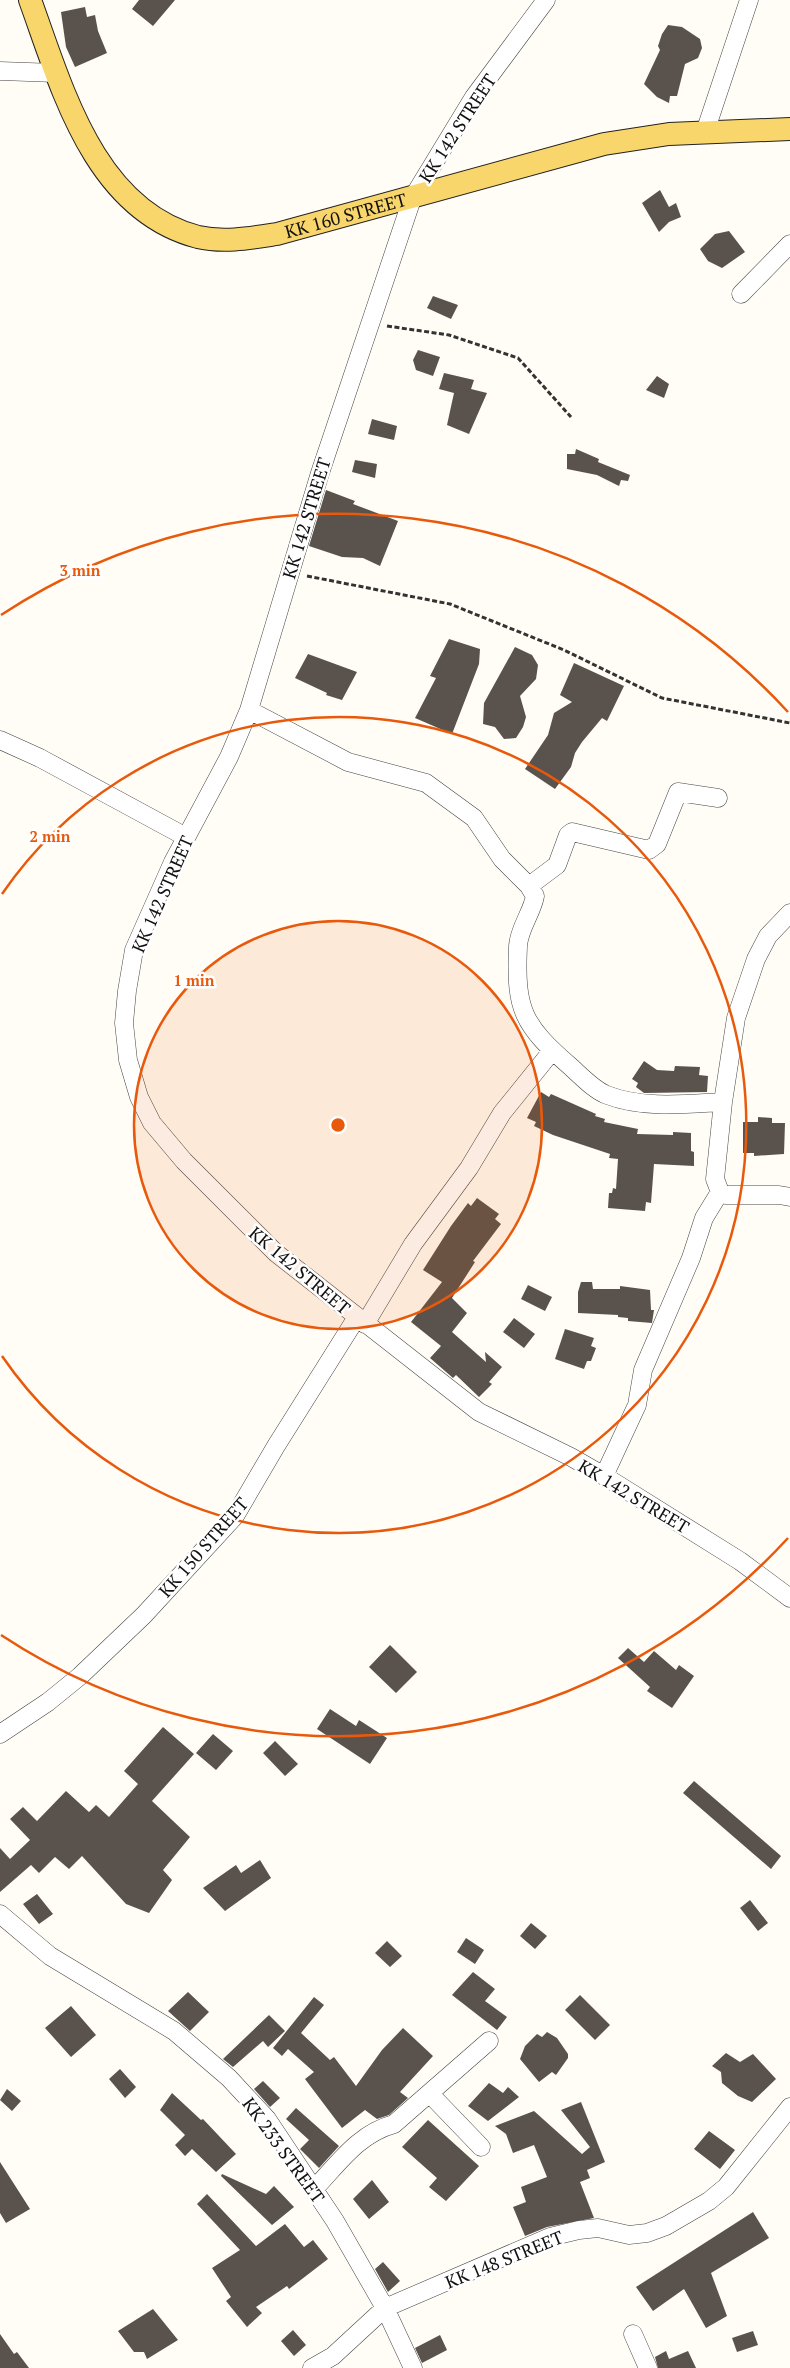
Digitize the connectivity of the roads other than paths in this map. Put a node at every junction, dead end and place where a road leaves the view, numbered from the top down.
1 (30, 0) edge
2 (546, 0) edge
3 (749, 0) edge
4 (0, 71) edge
5 (56, 73) junction
6 (790, 129) edge
7 (705, 132) junction
8 (412, 199) junction
9 (790, 244) edge
10 (741, 294) dead end
11 (249, 710) junction
12 (0, 740) edge
13 (718, 798) dead end
14 (186, 837) junction
15 (530, 886) junction
16 (790, 913) edge
17 (552, 1051) junction
18 (723, 1102) junction
19 (720, 1192) junction
20 (790, 1197) edge
21 (361, 1321) junction
22 (604, 1476) junction
23 (790, 1598) edge
24 (0, 1734) edge
25 (0, 1914) edge
26 (489, 2041) dead end
27 (430, 2094) junction
28 (790, 2107) edge
29 (481, 2147) dead end
30 (314, 2190) junction
31 (385, 2308) junction
32 (633, 2334) dead end
33 (312, 2368) edge
34 (414, 2368) edge
35 (648, 2368) edge

1 - 5 main road, KK 160 STREET
2 - 8 street, KK 142 STREET
3 - 7 street
4 - 5 street
5 - 8 main road, KK 160 STREET
6 - 7 main road, KK 160 STREET
7 - 8 main road, KK 160 STREET
8 - 11 street, KK 142 STREET
9 - 10 street
11 - 14 street, KK 142 STREET
11 - 15 street
12 - 14 street
13 - 15 street
14 - 21 street, KK 142 STREET
15 - 17 street
16 - 18 street
17 - 18 street
17 - 21 street, KK 150 STREET
18 - 19 street
19 - 20 street
19 - 22 street
21 - 22 street, KK 142 STREET
21 - 24 street, KK 150 STREET
22 - 23 street, KK 142 STREET
25 - 30 street, KK 233 STREET
26 - 27 street
27 - 29 street
27 - 30 street
28 - 31 street, KK 148 STREET
30 - 31 street, KK 233 STREET
31 - 33 street, KK 148 STREET
31 - 34 street, KK 233 STREET
32 - 35 street

